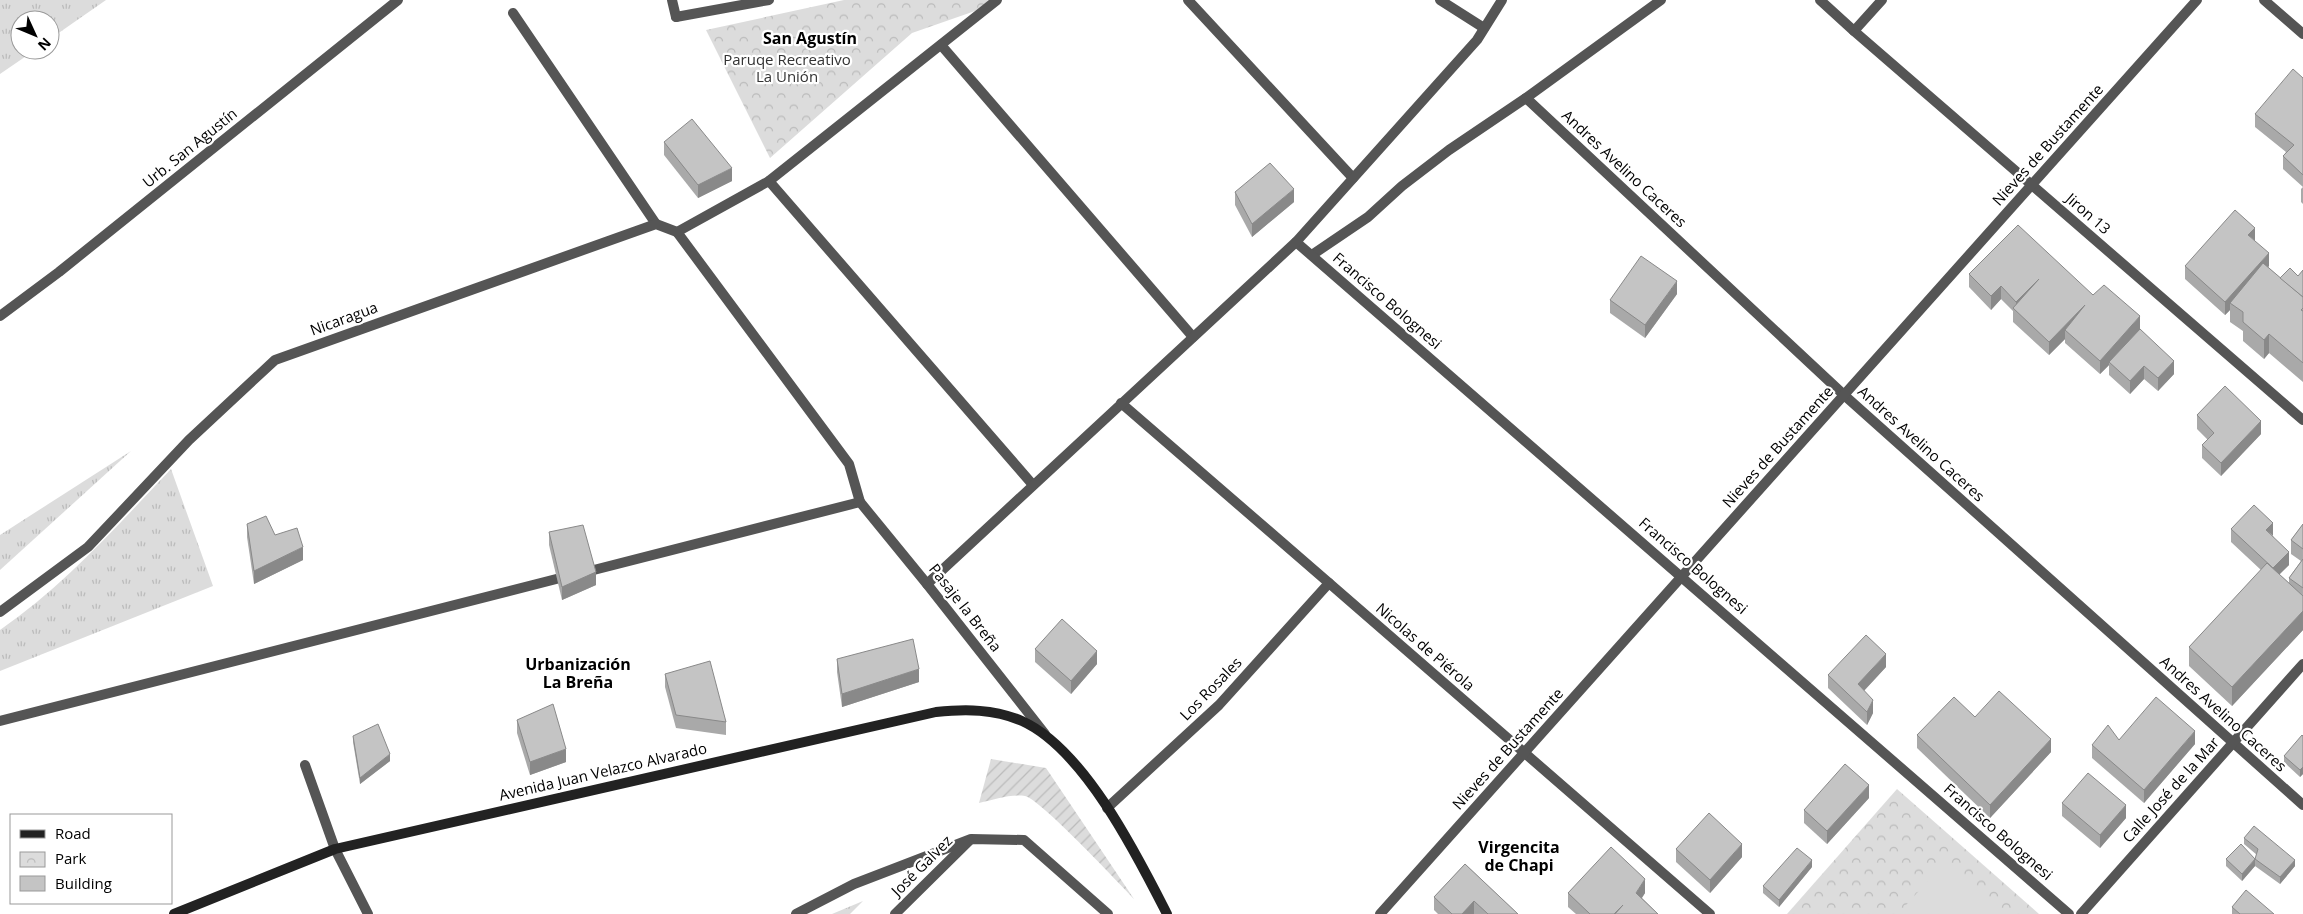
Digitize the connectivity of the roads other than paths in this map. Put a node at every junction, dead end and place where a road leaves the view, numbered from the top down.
1 (398, 0) edge
2 (672, 0) edge
3 (769, 0) edge
4 (997, 0) edge
5 (1188, 0) edge
6 (1440, 0) edge
7 (1502, 0) edge
8 (1661, 0) edge
9 (1820, 0) edge
10 (1882, 0) edge
11 (2197, 0) edge
12 (2264, 0) edge
13 (513, 13) dead end
14 (1484, 28) junction
15 (1854, 31) junction
16 (2303, 34) edge
17 (941, 45) junction
18 (1526, 98) junction
19 (1354, 178) junction
20 (768, 182) junction
21 (2032, 185) junction
22 (656, 224) junction
23 (677, 232) junction
24 (1296, 242) junction
25 (1312, 255) junction
26 (0, 316) edge
27 (1193, 337) junction
28 (1844, 395) junction
29 (1121, 403) junction
30 (2303, 420) edge
31 (1033, 485) junction
32 (860, 502) junction
33 (1682, 577) junction
34 (1329, 583) junction
35 (927, 584) junction
36 (0, 612) edge
37 (2303, 664) edge
38 (0, 721) edge
39 (1045, 735) junction
40 (2233, 743) junction
41 (1525, 753) junction
42 (305, 765) dead end
43 (2303, 806) edge
44 (1107, 808) junction
45 (971, 839) junction
46 (335, 849) junction
47 (174, 914) edge
48 (368, 914) edge
49 (796, 914) edge
50 (895, 914) edge
51 (1108, 914) edge
52 (1167, 914) edge
53 (1380, 914) edge
54 (1710, 914) edge
55 (2069, 914) edge
56 (2080, 914) edge

1 - 26 street, Urb. San Agustín
2 - 3 street
4 - 17 street
5 - 19 street
6 - 14 street
7 - 14 street
8 - 18 street
9 - 15 street, Jiron 13
10 - 15 street
11 - 21 street, Nieves de Bustamente
12 - 16 street
13 - 22 street
14 - 19 street
15 - 21 street, Jiron 13
17 - 20 street
17 - 27 street
18 - 25 street
18 - 28 street, Andres Avelino Caceres
19 - 24 street
20 - 23 street
20 - 31 street
21 - 28 street, Nieves de Bustamente
21 - 30 street, Jiron 13
22 - 23 street
22 - 36 street, Nicaragua
23 - 32 street
24 - 25 street, Francisco Bolognesi
24 - 27 street
25 - 33 street, Francisco Bolognesi
27 - 29 street
28 - 33 street, Nieves de Bustamente
28 - 40 street, Andres Avelino Caceres
29 - 31 street
29 - 34 street, Nicolas de Piérola
31 - 35 street
32 - 35 street, Pasaje la Breña
32 - 38 street
33 - 41 street, Nieves de Bustamente
33 - 55 street, Francisco Bolognesi
34 - 41 street, Nicolas de Piérola
34 - 44 street, Los Rosales
35 - 39 street, Pasaje la Breña
37 - 40 street, Calle José de la Mar
39 - 44 street, Avenida Juan Velazco Alvarado
39 - 46 street, Avenida Juan Velazco Alvarado
40 - 43 street, Andres Avelino Caceres
40 - 56 street, Calle José de la Mar
41 - 53 street, Nieves de Bustamente
41 - 54 street, Nicolas de Piérola
42 - 46 street
44 - 52 street, Avenida Juan Velazco Alvarado
45 - 49 street
45 - 50 street, José Galvez
45 - 51 street
46 - 47 street, Avenida Juan Velazco Alvarado
46 - 48 street

